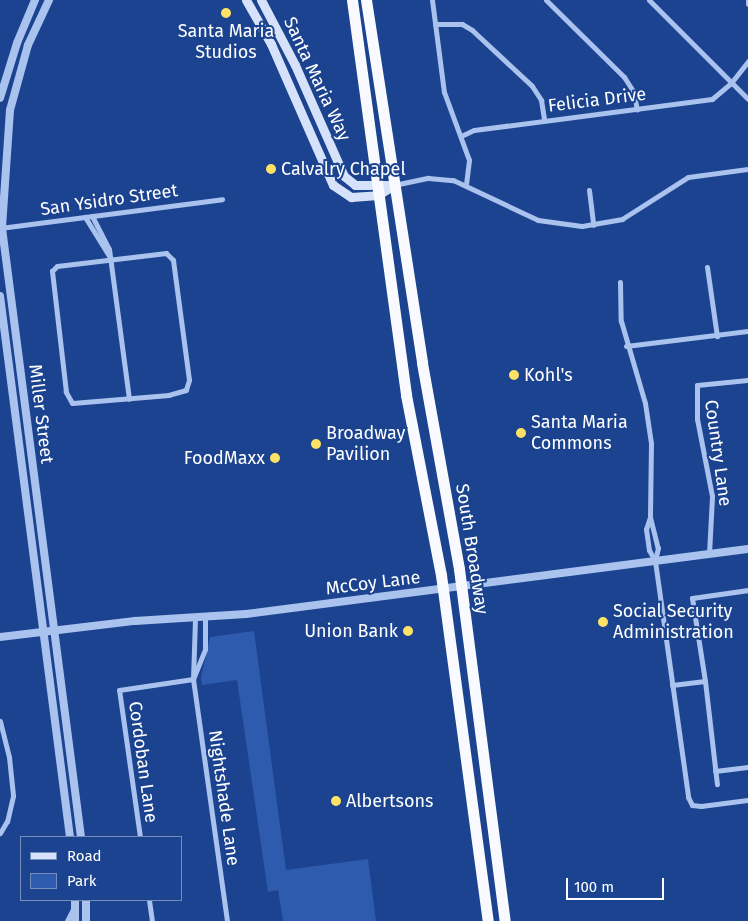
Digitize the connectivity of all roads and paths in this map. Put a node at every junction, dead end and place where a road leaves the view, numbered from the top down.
1 (35, 0) edge
2 (49, 0) edge
3 (246, 0) edge
4 (261, 0) edge
5 (352, 0) edge
6 (366, 0) edge
7 (432, 0) edge
8 (546, 0) edge
9 (650, 0) edge
10 (435, 24) junction
11 (748, 61) edge
12 (732, 83) junction
13 (0, 98) edge
14 (748, 99) edge
15 (637, 110) junction
16 (544, 120) junction
17 (461, 136) junction
18 (748, 168) edge
19 (376, 183) junction
20 (466, 184) junction
21 (394, 185) junction
22 (588, 190) dead end
23 (378, 195) junction
24 (222, 199) dead end
25 (92, 216) junction
26 (85, 217) junction
27 (593, 225) junction
28 (1, 228) edge
29 (111, 259) junction
30 (707, 267) dead end
31 (620, 282) dead end
32 (0, 296) edge
33 (748, 331) edge
34 (717, 336) junction
35 (626, 346) junction
36 (748, 380) edge
37 (129, 399) junction
38 (650, 517) junction
39 (748, 549) edge
40 (709, 554) junction
41 (654, 561) junction
42 (462, 587) junction
43 (442, 589) junction
44 (748, 590) edge
45 (204, 618) junction
46 (195, 619) junction
47 (54, 630) junction
48 (41, 632) junction
49 (0, 637) edge
50 (193, 679) junction
51 (705, 681) junction
52 (672, 684) junction
53 (0, 721) edge
54 (482, 748) junction
55 (464, 750) junction
56 (748, 767) edge
57 (715, 771) junction
58 (717, 784) dead end
59 (748, 800) edge
60 (0, 833) edge
61 (70, 836) edge
62 (82, 836) edge
63 (140, 836) edge
64 (86, 901) edge
65 (149, 901) edge
66 (76, 902) edge
67 (67, 921) edge
68 (75, 921) edge
69 (86, 921) edge
70 (152, 921) edge
71 (227, 921) edge
72 (488, 921) edge
73 (505, 921) edge

1 - 13 street
2 - 28 street, Miller Street
3 - 23 main road, Santa Maria Way
4 - 19 main road, Santa Maria Way
5 - 19 highway, South Broadway
6 - 21 highway, South Broadway
7 - 10 street
8 - 15 street
9 - 12 street
10 - 16 street
10 - 17 street
11 - 12 street, Felicia Drive
12 - 14 street
12 - 15 street, Felicia Drive
15 - 16 street, Felicia Drive
16 - 17 street, Felicia Drive
17 - 20 street
18 - 27 street
19 - 21 main road, Santa Maria Way
19 - 23 highway, South Broadway
20 - 21 street
20 - 27 street
21 - 23 main road, Santa Maria Way
21 - 42 highway, South Broadway
22 - 27 street
23 - 43 highway, South Broadway
24 - 25 street, San Ysidro Street
25 - 26 street, San Ysidro Street
25 - 29 street
26 - 28 street, San Ysidro Street
26 - 29 street
28 - 47 street, Miller Street
29 - 37 street
29 - 37 street
29 - 37 street
30 - 34 street
31 - 35 street
32 - 48 street, Miller Street
33 - 34 street
34 - 35 street
35 - 38 street
36 - 40 street, Country Lane
38 - 41 street
38 - 41 street
39 - 40 street, McCoy Lane
40 - 41 street, McCoy Lane
41 - 42 street, McCoy Lane
41 - 52 street
42 - 43 street, McCoy Lane
42 - 54 highway, South Broadway
43 - 45 street, McCoy Lane
43 - 55 highway, South Broadway
44 - 51 street
45 - 46 street, McCoy Lane
45 - 50 street, Nightshade Lane
46 - 47 street, McCoy Lane
46 - 50 street, Nightshade Lane
47 - 48 street, McCoy Lane
47 - 62 street, Miller Street
48 - 49 street, McCoy Lane
48 - 61 street, Miller Street
50 - 63 street, Cordoban Lane
50 - 71 street, Nightshade Lane
51 - 52 street
51 - 57 street
52 - 59 street
53 - 60 street
54 - 55 highway
54 - 73 highway, South Broadway
55 - 72 highway, South Broadway
56 - 57 street
57 - 58 street
64 - 69 street
65 - 70 street
66 - 67 street
66 - 68 street

